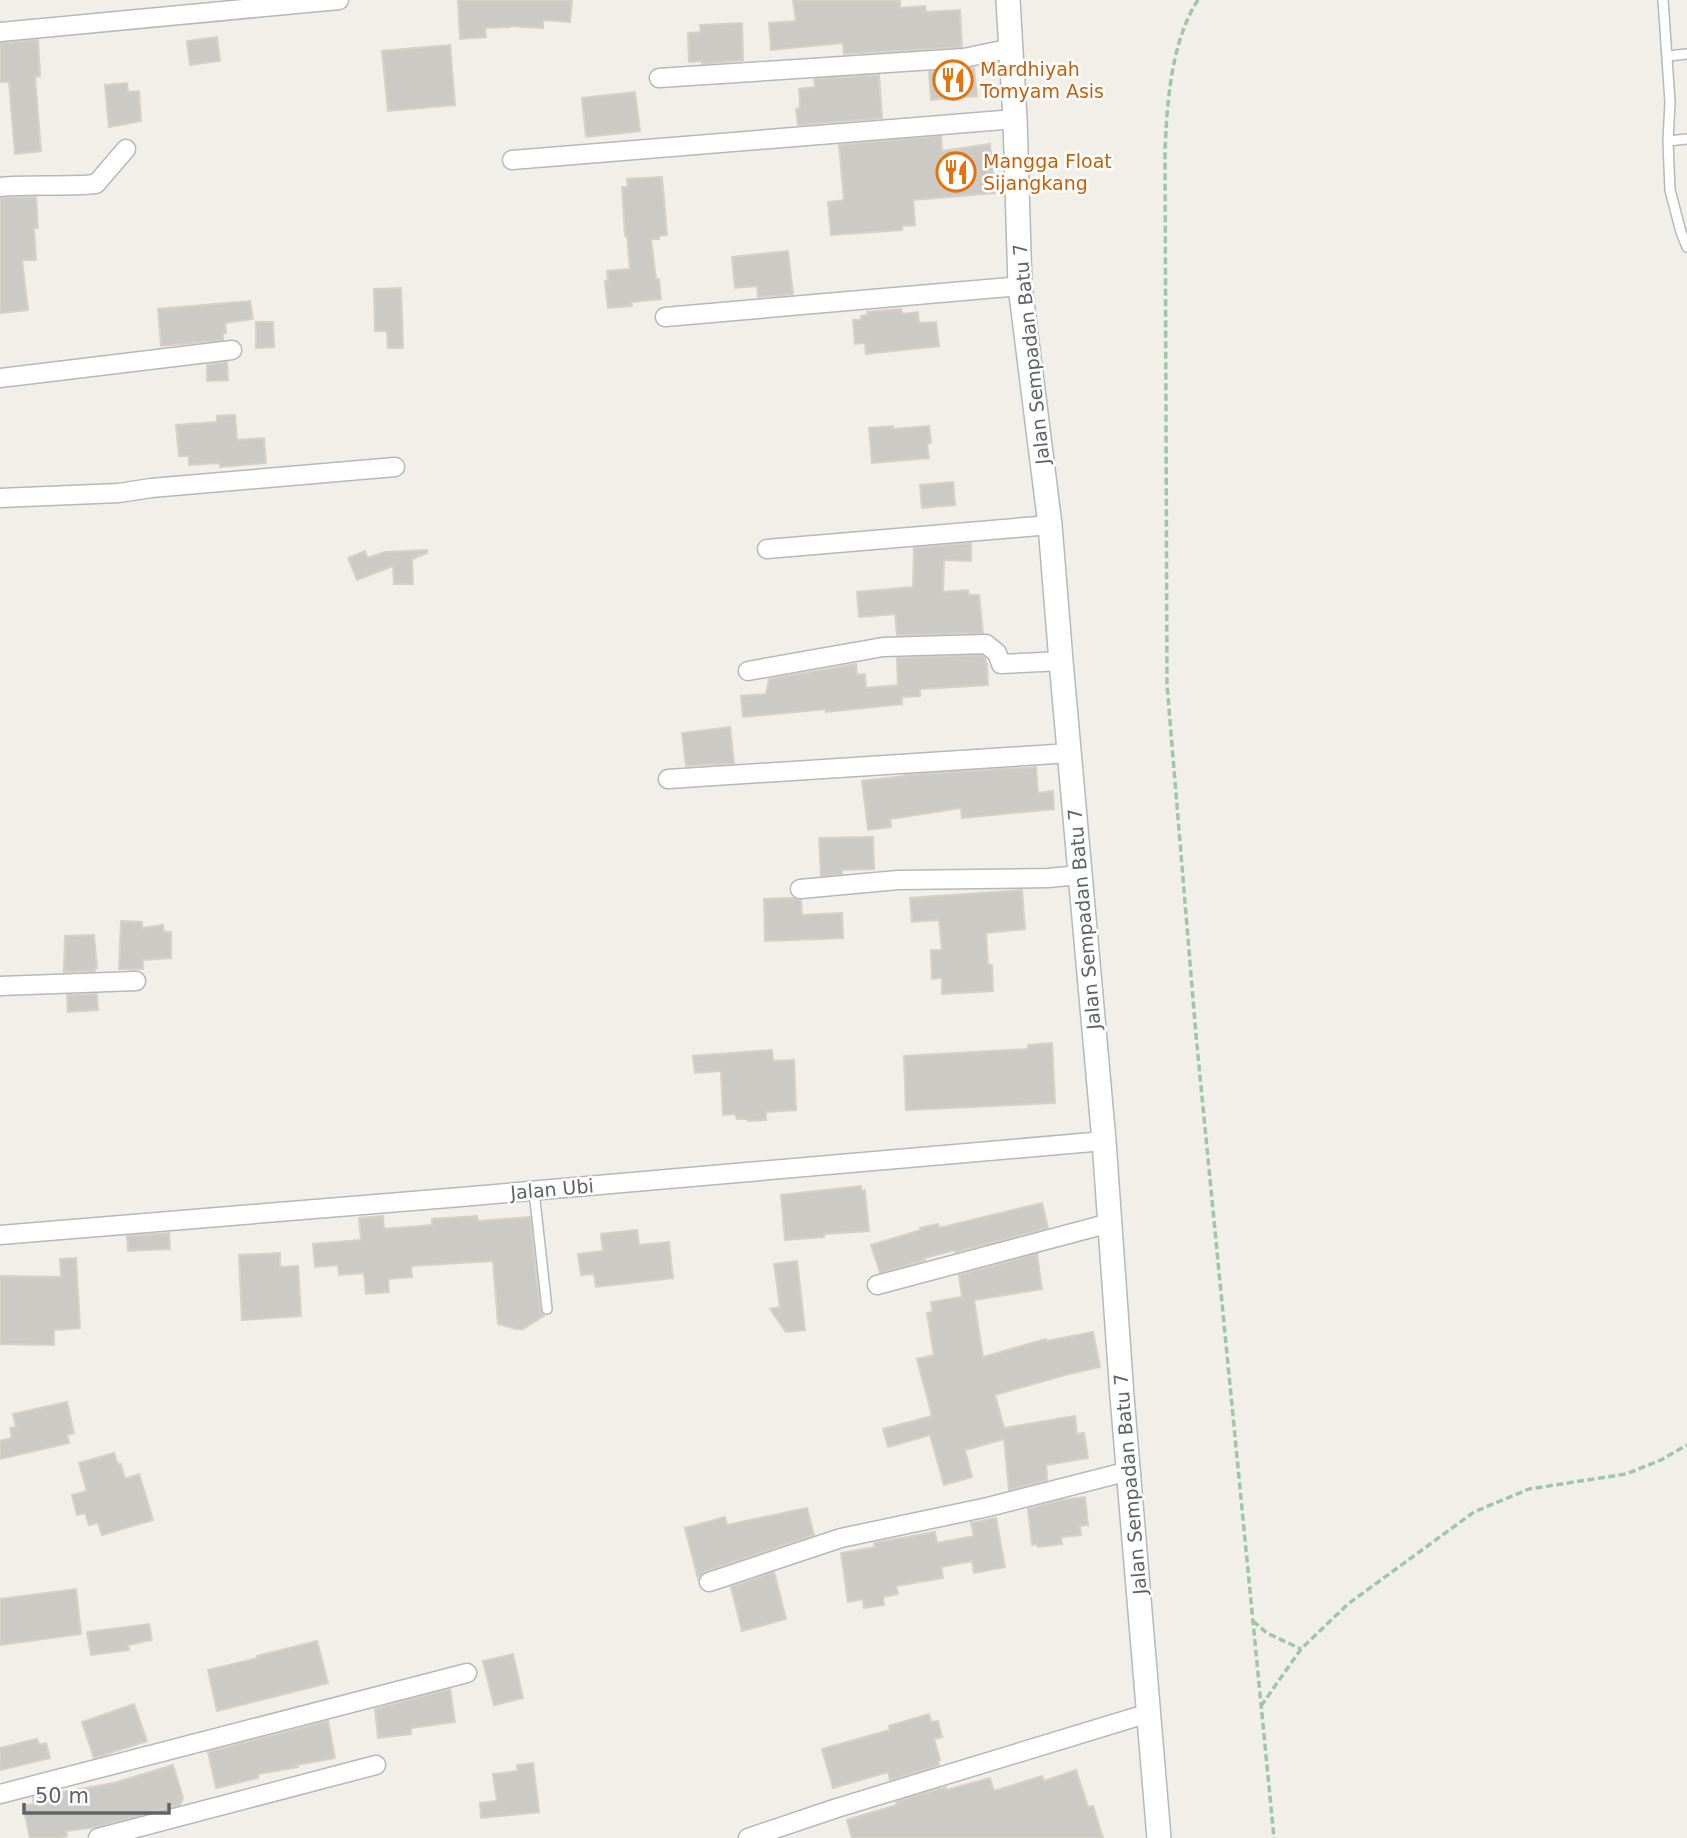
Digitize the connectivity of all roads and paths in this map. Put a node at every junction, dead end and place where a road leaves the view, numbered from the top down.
1 (339, 0) edge
2 (1008, 0) edge
3 (1198, 0) edge
4 (1662, 0) edge
5 (0, 32) edge
6 (1012, 48) junction
7 (1687, 54) edge
8 (1668, 56) junction
9 (659, 78) dead end
10 (1015, 119) junction
11 (1687, 139) edge
12 (1668, 141) junction
13 (126, 149) dead end
14 (512, 160) dead end
15 (0, 187) edge
16 (1687, 247) edge
17 (1020, 286) junction
18 (665, 317) dead end
19 (232, 350) dead end
20 (0, 378) edge
21 (395, 467) dead end
22 (0, 498) edge
23 (1050, 525) junction
24 (767, 549) dead end
25 (1061, 661) junction
26 (748, 671) dead end
27 (1070, 753) junction
28 (668, 779) dead end
29 (1080, 875) junction
30 (800, 889) dead end
31 (135, 981) dead end
32 (0, 986) edge
33 (1104, 1141) junction
34 (534, 1191) junction
35 (1110, 1223) junction
36 (0, 1235) edge
37 (877, 1285) dead end
38 (547, 1309) dead end
39 (1687, 1445) edge
40 (1129, 1471) junction
41 (709, 1582) dead end
42 (1252, 1620) junction
43 (1301, 1649) junction
44 (467, 1673) dead end
45 (1260, 1707) junction
46 (1149, 1713) junction
47 (376, 1765) dead end
48 (0, 1794) edge
49 (98, 1838) edge
50 (748, 1838) edge
51 (1159, 1838) edge
52 (1274, 1838) edge

1 - 5 street
2 - 6 street, Jalan Sempadan Batu 7
3 - 42 path
4 - 8 lane
6 - 9 street
6 - 10 street, Jalan Sempadan Batu 7
7 - 8 lane
8 - 12 lane
10 - 14 street
10 - 17 street, Jalan Sempadan Batu 7
11 - 12 lane
12 - 16 lane
13 - 15 street
17 - 18 street
17 - 23 street, Jalan Sempadan Batu 7
19 - 20 street
21 - 22 street
23 - 24 street
23 - 25 street, Jalan Sempadan Batu 7
25 - 26 street
25 - 27 street, Jalan Sempadan Batu 7
27 - 28 street
27 - 29 street, Jalan Sempadan Batu 7
29 - 30 street
29 - 33 street, Jalan Sempadan Batu 7
31 - 32 street
33 - 34 street, Jalan Ubi
33 - 35 street, Jalan Sempadan Batu 7
34 - 36 street, Jalan Ubi
34 - 38 lane
35 - 37 street
35 - 40 street, Jalan Sempadan Batu 7
39 - 43 path
40 - 41 street
40 - 46 street, Jalan Sempadan Batu 7
42 - 43 path
42 - 45 path
43 - 45 path
44 - 48 street
45 - 52 path
46 - 50 street
46 - 51 street, Jalan Sempadan Batu 7
47 - 49 street

